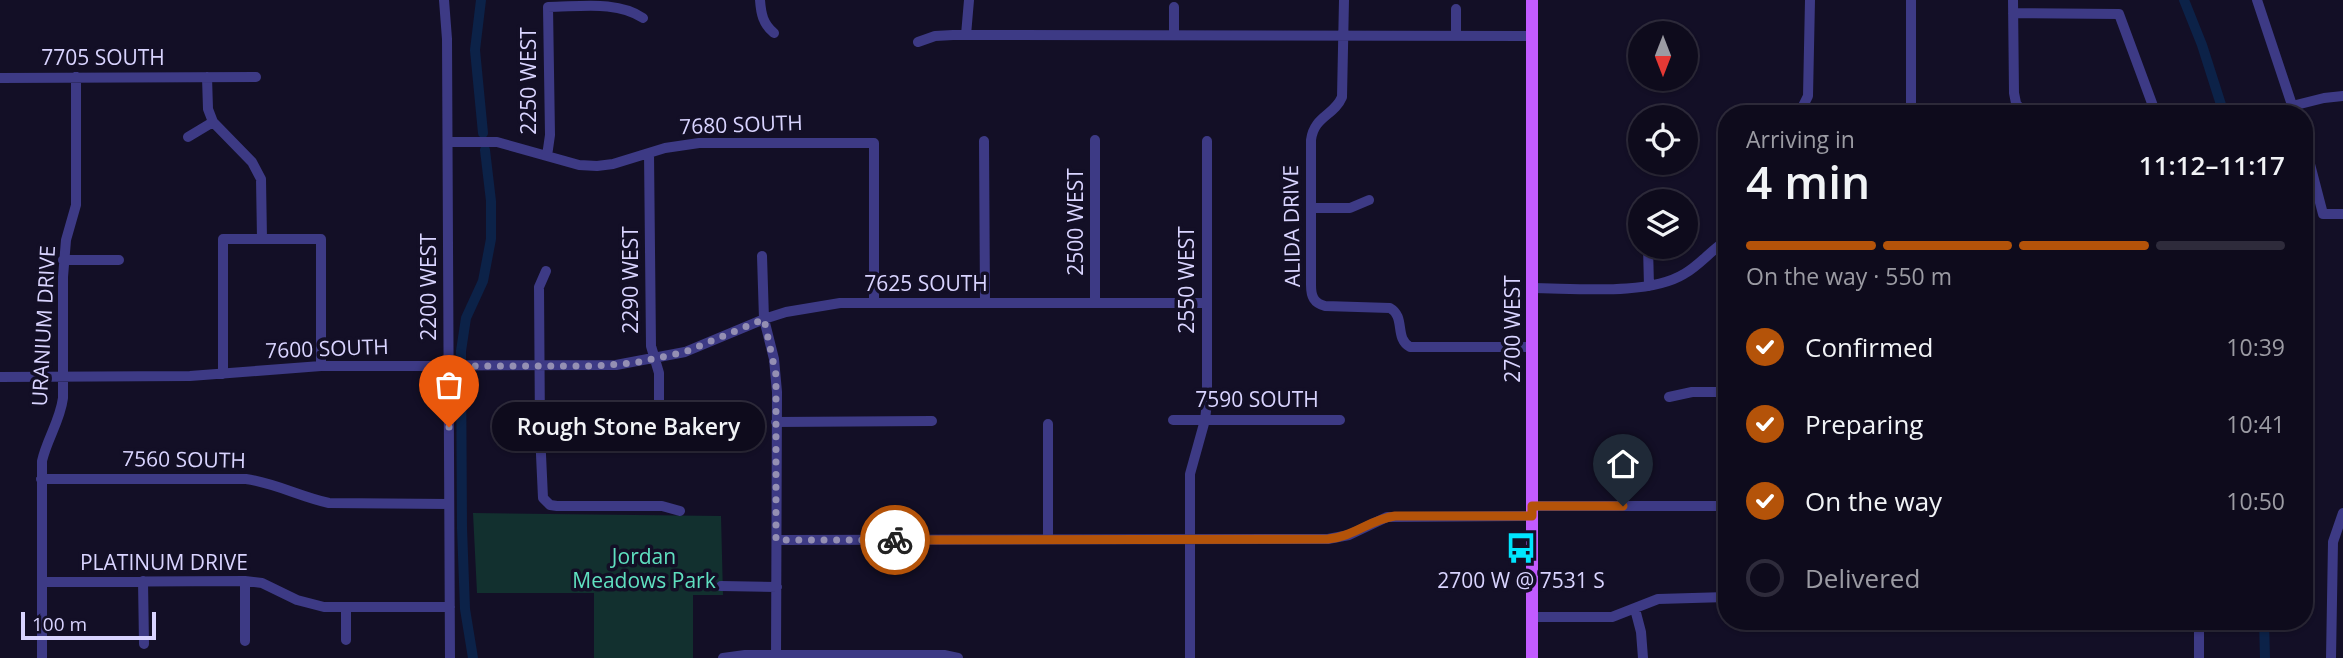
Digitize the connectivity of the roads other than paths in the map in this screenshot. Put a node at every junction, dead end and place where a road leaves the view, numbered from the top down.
1 (444, 0) edge
2 (760, 0) edge
3 (969, 0) edge
4 (1344, 0) edge
5 (1532, 0) edge
6 (1810, 0) edge
7 (1911, 0) edge
8 (2013, 0) edge
9 (2257, 0) edge
10 (1174, 7) dead end
11 (1456, 9) dead end
12 (2013, 13) junction
13 (643, 18) dead end
14 (774, 33) dead end
15 (966, 35) junction
16 (1174, 35) junction
17 (1345, 36) junction
18 (1456, 36) junction
19 (1532, 36) junction
20 (918, 42) dead end
21 (207, 77) junction
22 (256, 77) dead end
23 (0, 78) edge
24 (76, 78) junction
25 (2343, 96) edge
26 (1804, 105) edge
27 (1911, 105) edge
28 (2017, 105) edge
29 (2153, 105) edge
30 (2292, 105) edge
31 (2306, 105) edge
32 (213, 121) junction
33 (188, 137) dead end
34 (1095, 140) dead end
35 (984, 141) dead end
36 (1207, 141) dead end
37 (447, 142) junction
38 (649, 153) junction
39 (547, 156) junction
40 (2313, 176) edge
41 (1369, 200) dead end
42 (1311, 208) junction
43 (2343, 214) edge
44 (262, 239) junction
45 (1718, 247) edge
46 (762, 256) dead end
47 (1648, 259) edge
48 (63, 260) junction
49 (119, 261) dead end
50 (546, 271) dead end
51 (1649, 286) junction
52 (1532, 288) junction
53 (874, 303) junction
54 (985, 303) junction
55 (1095, 303) junction
56 (1206, 303) junction
57 (764, 319) junction
58 (1532, 347) junction
59 (655, 359) junction
60 (321, 366) junction
61 (457, 366) junction
62 (540, 366) junction
63 (223, 374) junction
64 (0, 377) edge
65 (63, 377) junction
66 (1718, 392) edge
67 (1669, 397) dead end
68 (659, 405) dead end
69 (1173, 420) dead end
70 (1205, 420) junction
71 (1340, 420) dead end
72 (932, 421) dead end
73 (776, 422) junction
74 (1048, 424) dead end
75 (41, 479) junction
76 (449, 504) junction
77 (1718, 506) edge
78 (680, 511) dead end
79 (1532, 511) junction
80 (2343, 513) edge
81 (1048, 539) junction
82 (1190, 539) junction
83 (776, 540) junction
84 (244, 580) junction
85 (143, 581) junction
86 (42, 582) junction
87 (721, 586) dead end
88 (777, 587) junction
89 (1718, 597) edge
90 (346, 607) junction
91 (450, 607) junction
92 (1635, 609) junction
93 (1532, 617) junction
94 (2199, 630) edge
95 (346, 640) dead end
96 (244, 641) dead end
97 (144, 644) dead end
98 (776, 657) edge
99 (42, 658) edge
100 (450, 658) edge
101 (723, 658) edge
102 (958, 658) edge
103 (1190, 658) edge
104 (1532, 658) edge
105 (1643, 658) edge
106 (2199, 658) edge
107 (2331, 658) edge

1 - 37 street, 2200 WEST
2 - 14 street
3 - 15 street
4 - 17 street, ALIDA DRIVE
5 - 19 main road, 2700 WEST
6 - 26 street
7 - 27 street
8 - 12 street
9 - 30 street
10 - 16 street
11 - 18 street
12 - 28 street
12 - 29 street
13 - 39 street, 2250 WEST
15 - 16 street
15 - 20 street
16 - 17 street
17 - 18 street
17 - 42 street, ALIDA DRIVE
18 - 19 street
19 - 52 main road, 2700 WEST
21 - 22 street, 7705 SOUTH
21 - 24 street, 7705 SOUTH
21 - 32 street
23 - 24 street, 7705 SOUTH
24 - 48 street, URANIUM DRIVE
25 - 31 street
32 - 33 street
32 - 44 street
34 - 55 street, 2500 WEST
35 - 54 street
36 - 56 street, 2550 WEST
37 - 39 street, 7680 SOUTH
37 - 61 street, 2200 WEST
38 - 39 street, 7680 SOUTH
38 - 53 street, 7680 SOUTH
38 - 59 street, 2290 WEST
40 - 43 street
41 - 42 street
42 - 58 street, ALIDA DRIVE
44 - 60 street
44 - 63 street
45 - 51 street
46 - 57 street
47 - 51 street
48 - 49 street
48 - 65 street, URANIUM DRIVE
50 - 62 street
51 - 52 street
52 - 58 main road, 2700 WEST
53 - 54 street, 7625 SOUTH
53 - 57 street, 7625 SOUTH
54 - 55 street, 7625 SOUTH
55 - 56 street, 7625 SOUTH
56 - 70 street, 2550 WEST
57 - 59 street, 7625 SOUTH
57 - 73 street
58 - 79 main road, 2700 WEST
59 - 62 street, 7600 SOUTH
59 - 68 street, 2290 WEST
60 - 61 street, 7600 SOUTH
60 - 63 street, 7600 SOUTH
61 - 62 street, 7600 SOUTH
61 - 76 street, 2200 WEST
62 - 78 street
63 - 65 street, 7600 SOUTH
64 - 65 street, 7600 SOUTH
65 - 75 street, URANIUM DRIVE
66 - 67 street
69 - 70 street, 7590 SOUTH
70 - 71 street, 7590 SOUTH
70 - 82 street, 2550 WEST
72 - 73 street
73 - 83 street
74 - 81 street
75 - 76 street, 7560 SOUTH
75 - 86 street, URANIUM DRIVE
76 - 91 street, 2200 WEST
77 - 79 street
79 - 82 street
79 - 93 main road, 2700 WEST
80 - 107 street
81 - 82 street
81 - 83 street
82 - 103 street, 2550 WEST
83 - 88 street
84 - 85 street, PLATINUM DRIVE
84 - 90 street, PLATINUM DRIVE
84 - 96 street
85 - 86 street, PLATINUM DRIVE
85 - 97 street
86 - 99 street, URANIUM DRIVE
87 - 88 street
88 - 98 street
89 - 92 street
90 - 91 street, PLATINUM DRIVE
90 - 95 street
91 - 100 street, 2200 WEST
92 - 93 street
92 - 105 street
93 - 104 main road, 2700 WEST
94 - 106 street
98 - 101 street
98 - 102 street

